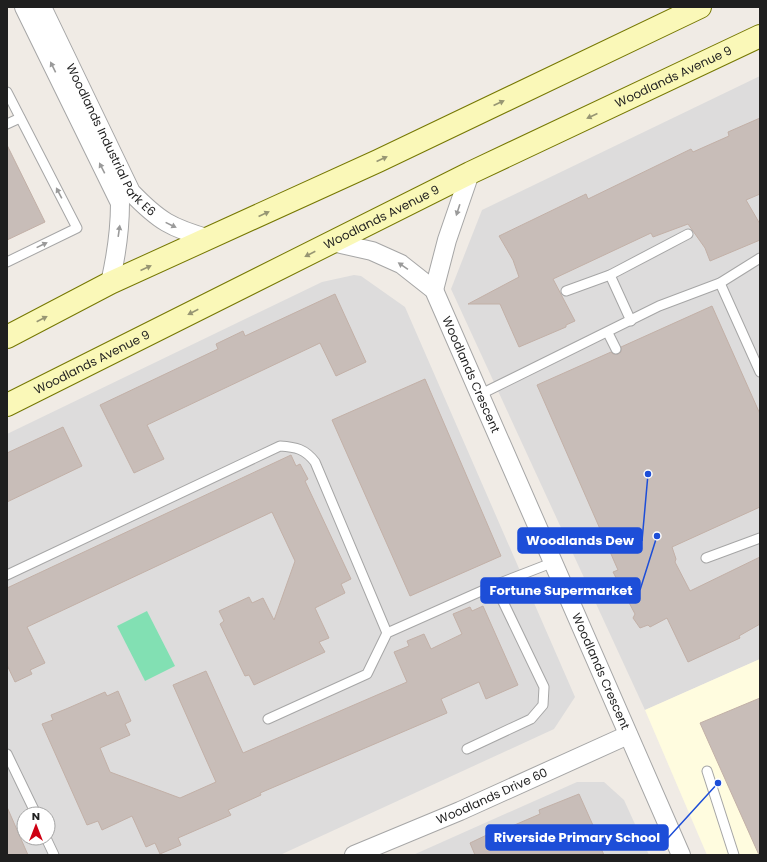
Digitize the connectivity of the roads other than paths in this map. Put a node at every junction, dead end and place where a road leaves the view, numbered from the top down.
1 (24, 7) edge
2 (42, 7) edge
3 (700, 7) edge
4 (760, 36) edge
5 (7, 92) edge
6 (20, 118) junction
7 (7, 124) edge
8 (470, 173) junction
9 (688, 234) dead end
10 (210, 239) junction
11 (332, 242) junction
12 (760, 258) edge
13 (7, 262) edge
14 (610, 275) junction
15 (110, 283) junction
16 (720, 283) junction
17 (434, 290) junction
18 (566, 291) dead end
19 (631, 320) junction
20 (608, 333) junction
21 (7, 337) edge
22 (616, 349) dead end
23 (760, 372) edge
24 (479, 395) junction
25 (7, 405) edge
26 (760, 538) edge
27 (706, 558) dead end
28 (554, 562) junction
29 (7, 575) edge
30 (495, 585) junction
31 (387, 633) junction
32 (268, 719) dead end
33 (628, 735) junction
34 (467, 749) dead end
35 (7, 754) edge
36 (707, 772) dead end
37 (32, 806) edge
38 (354, 855) edge
39 (681, 855) edge
40 (734, 855) edge

15 -> 1 street, Woodlands Industrial Park E6
2 -> 10 street, Woodlands Industrial Park E6
10 -> 3 main road
4 -> 8 main road, Woodlands Avenue 9
5 - 6 lane
6 - 7 lane
13 -> 6 lane
8 - 11 main road, Woodlands Avenue 9
8 -> 17 street
9 - 14 lane
15 -> 10 main road
17 -> 11 street, Woodlands Crescent
11 -> 25 main road, Woodlands Avenue 9
12 - 16 lane
14 - 18 lane
14 - 19 lane
21 -> 15 main road
16 - 19 lane
16 - 23 lane
17 - 24 street, Woodlands Crescent
19 - 20 lane
20 - 22 lane
20 - 24 lane
24 - 28 street, Woodlands Crescent
26 - 27 lane
28 - 30 lane
28 - 33 street, Woodlands Crescent
29 - 31 lane
30 - 31 lane
30 - 34 lane
31 - 32 lane
33 - 38 street, Woodlands Drive 60
33 - 39 street, Woodlands Crescent
35 - 37 lane
36 - 40 lane

